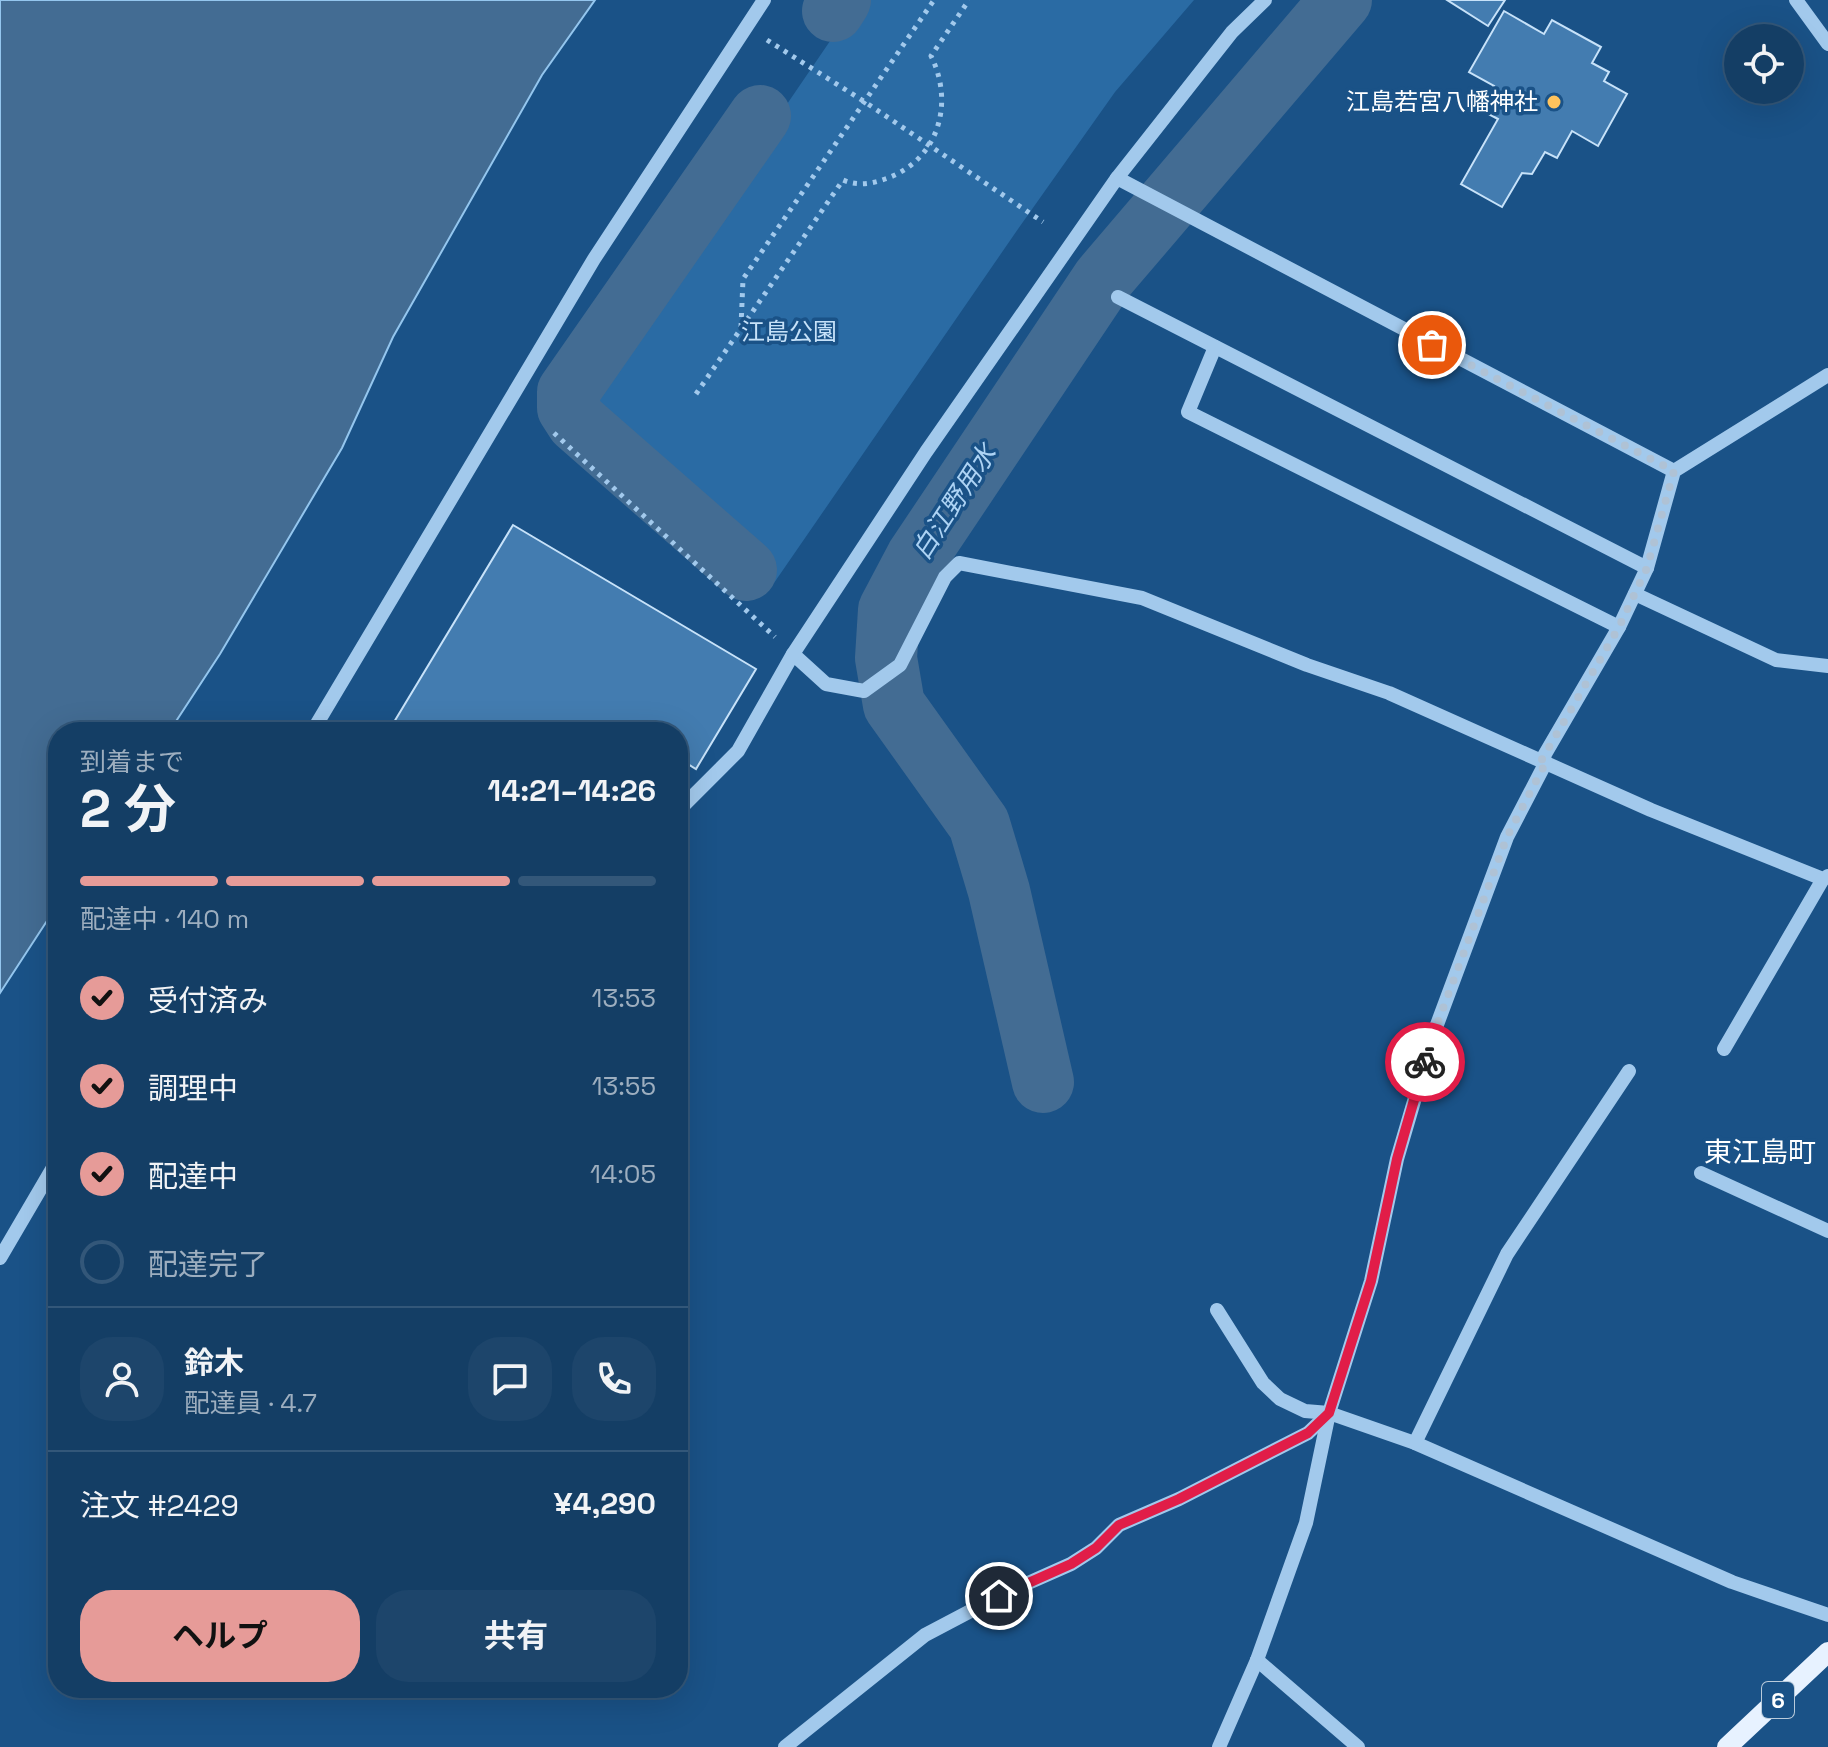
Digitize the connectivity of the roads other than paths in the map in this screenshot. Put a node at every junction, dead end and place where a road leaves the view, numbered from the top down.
1 (764, 0) edge
2 (1265, 0) edge
3 (1796, 0) edge
4 (1828, 44) edge
5 (1117, 178) junction
6 (1118, 297) dead end
7 (1215, 347) junction
8 (1828, 375) edge
9 (1674, 471) junction
10 (1647, 568) junction
11 (1635, 594) junction
12 (1619, 627) junction
13 (793, 654) junction
14 (1828, 666) edge
15 (318, 722) edge
16 (1544, 762) junction
17 (688, 801) edge
18 (1825, 878) edge
19 (1724, 1049) dead end
20 (1629, 1071) dead end
21 (1701, 1173) dead end
22 (48, 1176) edge
23 (1828, 1231) edge
24 (0, 1258) edge
25 (1217, 1310) dead end
26 (1329, 1413) junction
27 (1415, 1443) junction
28 (1828, 1615) edge
29 (1828, 1652) edge
30 (1257, 1660) junction
31 (785, 1747) edge
32 (1219, 1747) edge
33 (1358, 1747) edge
34 (1727, 1747) edge

1 - 15 street
2 - 5 street
3 - 4 street
5 - 9 street
5 - 13 street
6 - 7 street
7 - 10 street
7 - 12 street
8 - 9 street
9 - 10 street
10 - 11 street
11 - 12 street
11 - 14 street
12 - 16 street
13 - 16 street
13 - 17 street
16 - 18 street
16 - 26 street
18 - 19 street
20 - 27 street
21 - 23 street
22 - 24 street
25 - 26 street
26 - 27 street
26 - 30 street
26 - 31 street
27 - 28 street
29 - 34 main road, 6
30 - 32 street
30 - 33 street

